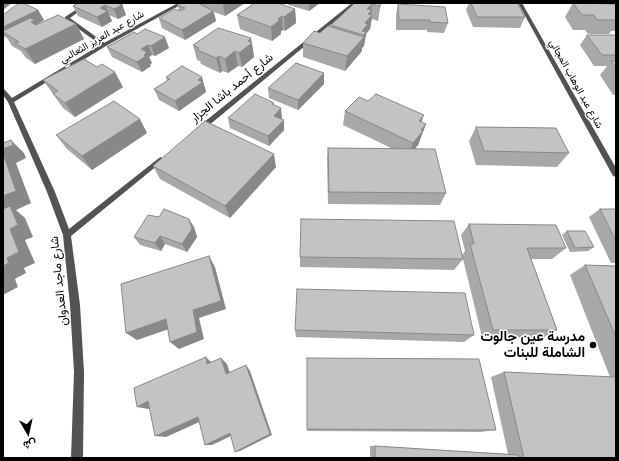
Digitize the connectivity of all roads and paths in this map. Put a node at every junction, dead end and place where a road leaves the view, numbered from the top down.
1 (182, 3) edge
2 (354, 3) edge
3 (520, 3) edge
4 (79, 10) edge
5 (104, 46) junction
6 (3, 91) edge
7 (11, 101) junction
8 (196, 132) edge
9 (165, 157) edge
10 (616, 174) edge
11 (67, 235) junction
12 (77, 458) edge

1 - 5 street, شارع عبد العزيز الثعالبي
2 - 8 street, شارع أحمد باشا الجزار
3 - 10 street, شارع عبد الوهاب المجالي
4 - 5 street
5 - 7 street, شارع عبد العزيز الثعالبي
6 - 7 street, شارع ماجد العدوان
7 - 11 street, شارع ماجد العدوان
9 - 11 street
11 - 12 street, شارع ماجد العدوان

